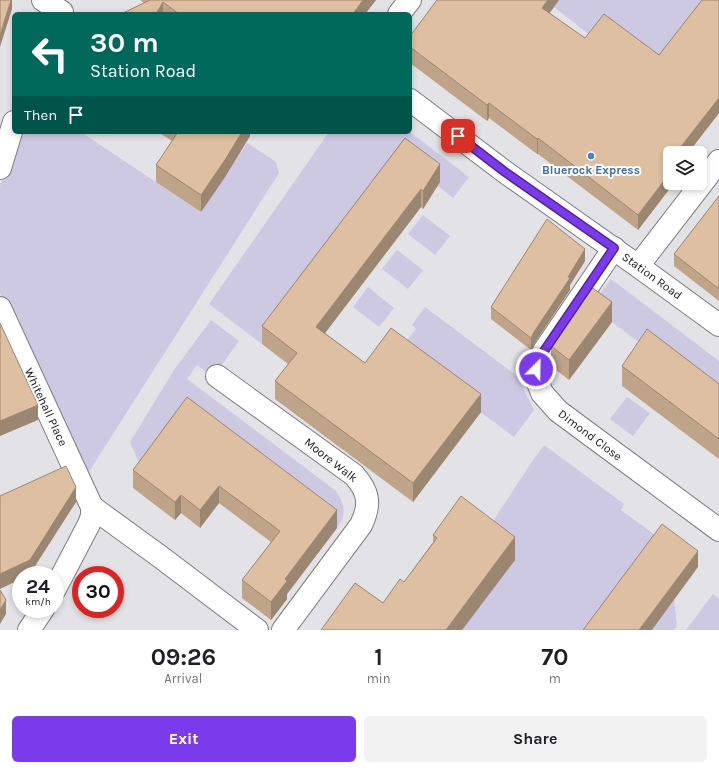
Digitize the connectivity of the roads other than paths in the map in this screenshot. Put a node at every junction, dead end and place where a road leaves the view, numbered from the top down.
1 (43, 0) edge
2 (410, 0) edge
3 (61, 12) edge
4 (401, 12) edge
5 (412, 102) edge
6 (12, 129) edge
7 (719, 161) edge
8 (0, 168) edge
9 (614, 248) junction
10 (638, 266) junction
11 (0, 308) edge
12 (719, 324) edge
13 (216, 376) dead end
14 (92, 507) junction
15 (719, 530) edge
16 (64, 572) edge
17 (36, 618) edge
18 (29, 630) edge
19 (257, 630) edge
20 (283, 630) edge

1 - 3 street
2 - 4 street
5 - 9 street, Station Road
6 - 8 street
7 - 10 street
9 - 10 street, Station Road
9 - 15 street, Dimond Close
10 - 12 street, Station Road
11 - 14 street, Whitehall Place
13 - 20 street, Moore Walk
14 - 16 street
14 - 19 street
17 - 18 street

